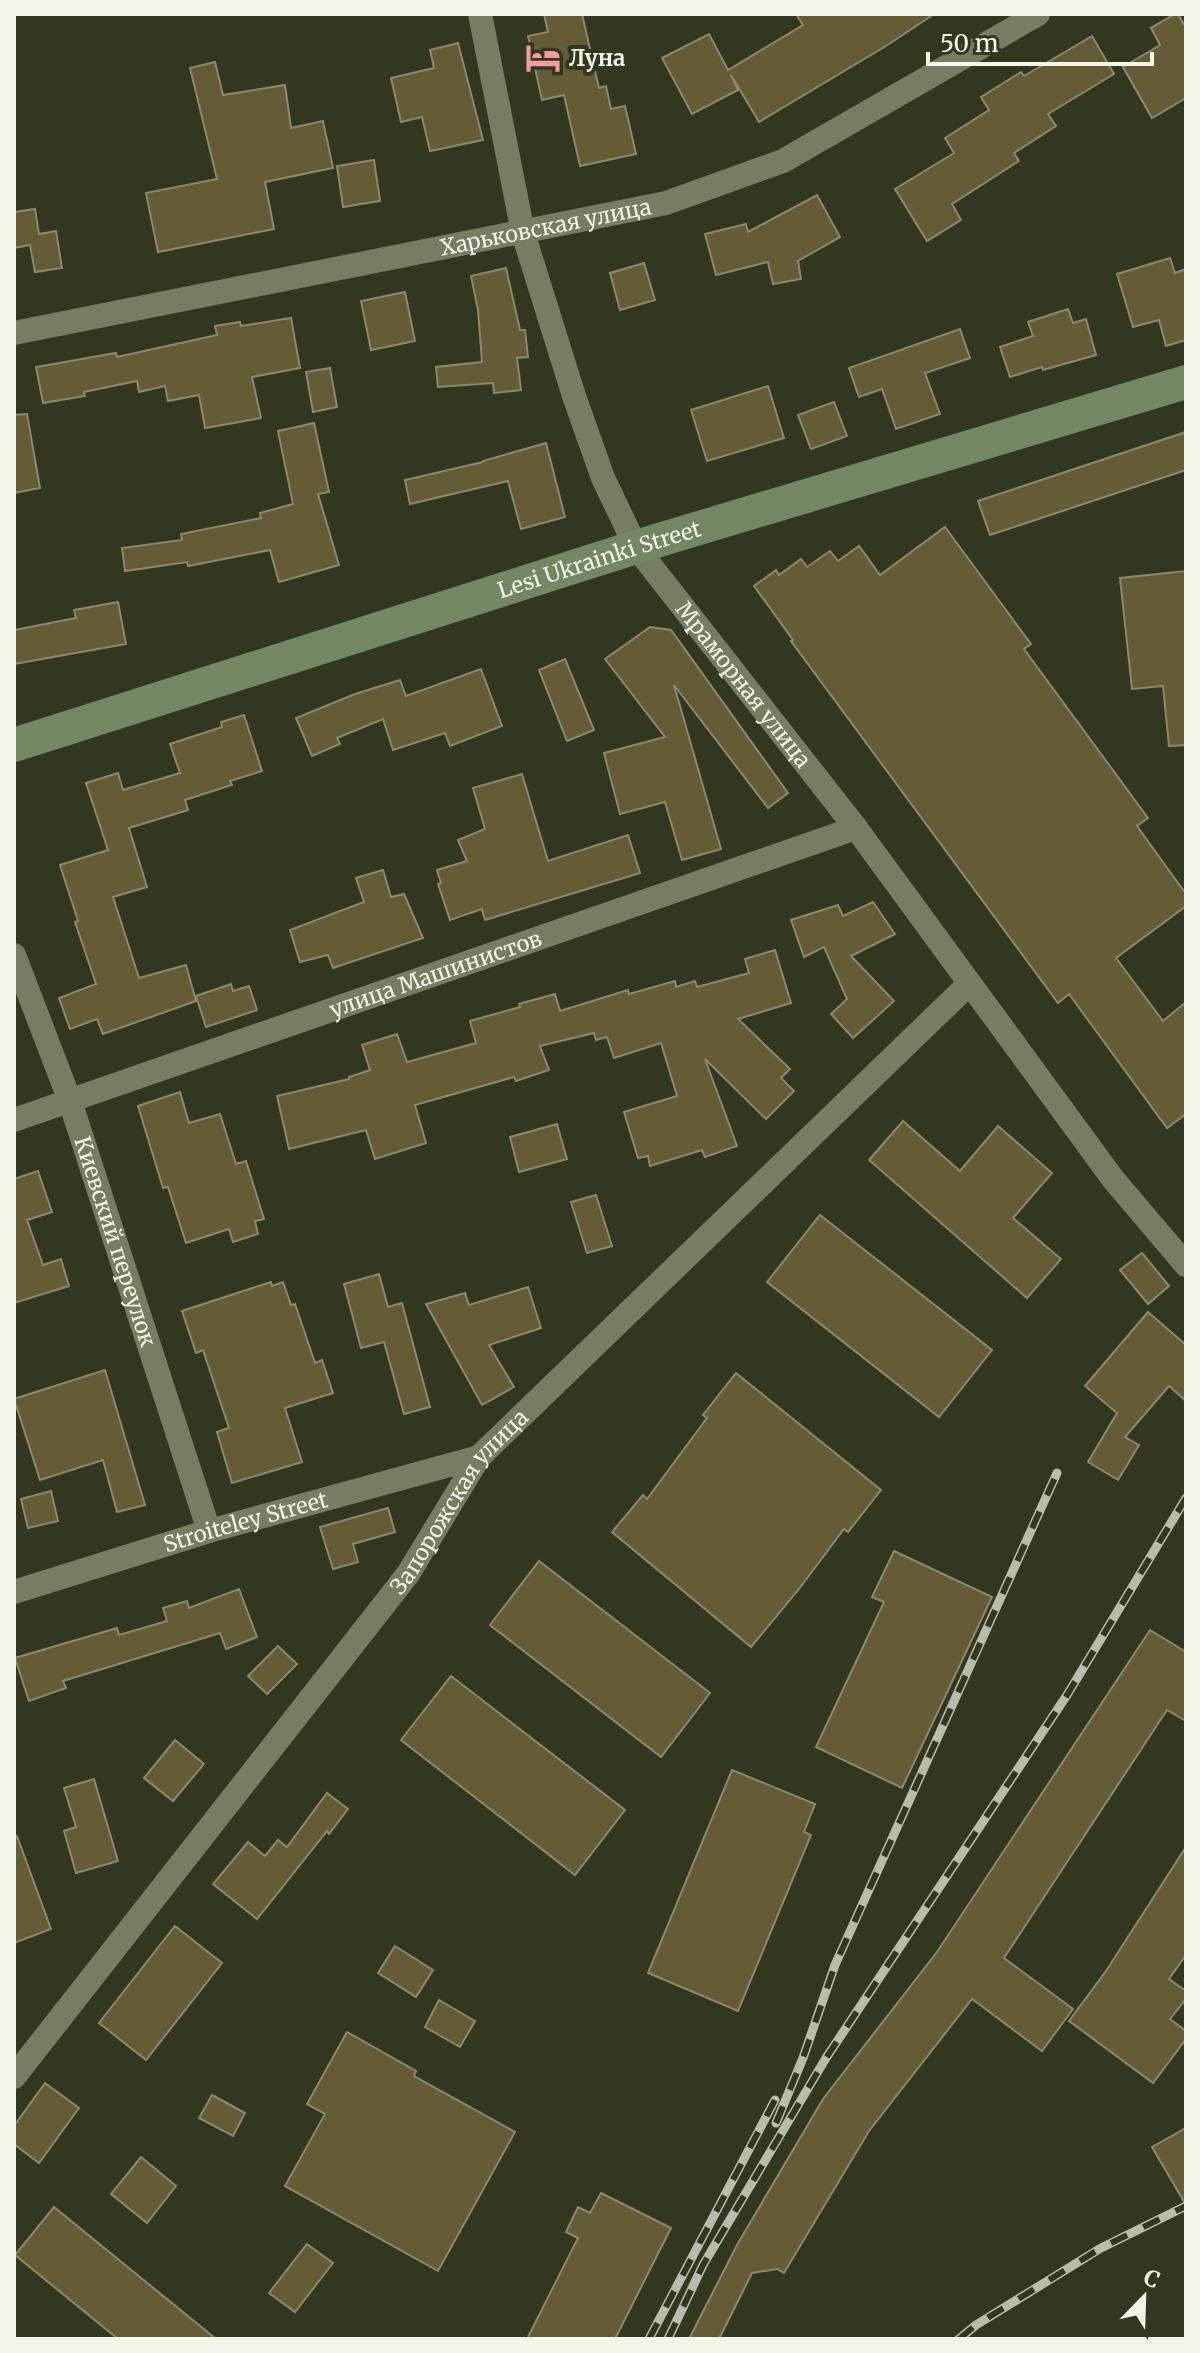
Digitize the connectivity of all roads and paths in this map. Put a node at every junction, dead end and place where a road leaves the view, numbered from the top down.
1 (480, 14) edge
2 (1038, 14) edge
3 (523, 233) junction
4 (14, 333) edge
5 (1186, 382) edge
6 (636, 547) junction
7 (14, 745) edge
8 (856, 828) junction
9 (14, 955) edge
10 (969, 984) junction
11 (70, 1101) junction
12 (14, 1120) edge
13 (1186, 1265) edge
14 (479, 1457) junction
15 (209, 1531) junction
16 (14, 1592) edge
17 (14, 2077) edge

1 - 3 street, Мраморная улица
2 - 3 street, Харьковская улица
3 - 4 street, Харьковская улица
3 - 6 street, Мраморная улица
5 - 6 main road, Lesi Ukrainki Street
6 - 7 main road, Lesi Ukrainki Street
6 - 8 street, Мраморная улица
8 - 10 street, Мраморная улица
8 - 11 street, улица Машинистов
9 - 11 street, Киевский переулок
10 - 13 street, Мраморная улица
10 - 14 street, Запорожская улица
11 - 12 street, улица Машинистов
11 - 15 street, Киевский переулок
14 - 15 street, Stroiteley Street
14 - 17 street, Запорожская улица
15 - 16 street, Stroiteley Street

